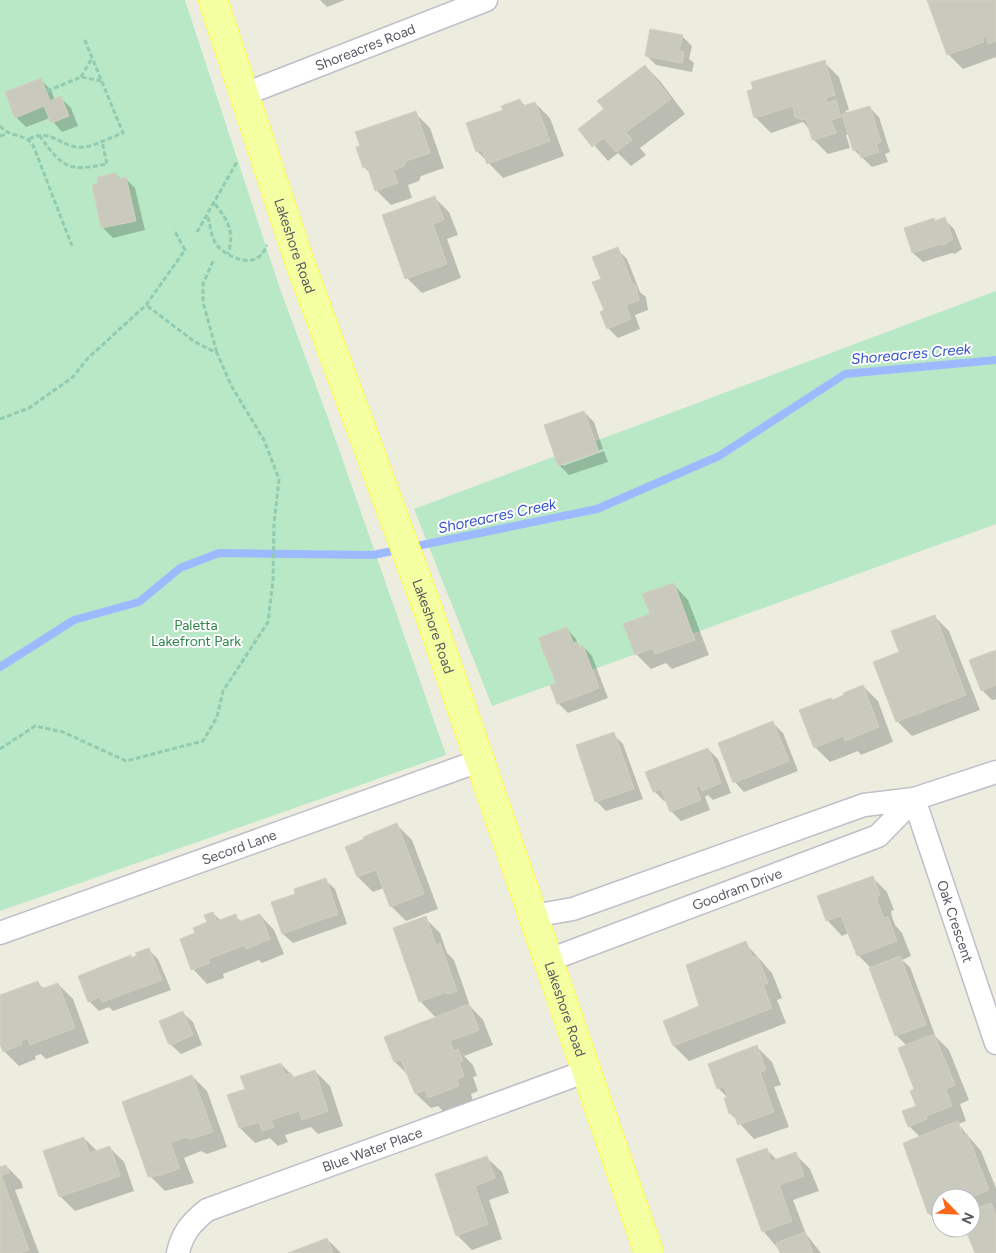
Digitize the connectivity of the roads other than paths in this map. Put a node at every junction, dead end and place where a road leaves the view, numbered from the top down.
1 (213, 0) edge
2 (486, 0) edge
3 (245, 94) junction
4 (478, 761) junction
5 (996, 772) edge
6 (914, 799) junction
7 (533, 916) junction
8 (0, 934) edge
9 (549, 960) junction
10 (996, 1042) edge
11 (587, 1071) junction
12 (178, 1253) edge
13 (649, 1253) edge

1 - 3 main road, Lakeshore Road
2 - 3 street, Shoreacres Road
3 - 4 main road, Lakeshore Road
4 - 7 main road, Lakeshore Road
4 - 8 street, Secord Lane
5 - 6 street, Goodram Drive
6 - 7 street, Goodram Drive
6 - 9 street, Goodram Drive
6 - 10 street, Oak Crescent
7 - 9 main road, Lakeshore Road
9 - 11 main road, Lakeshore Road
11 - 12 street, Blue Water Place
11 - 13 main road, Lakeshore Road

